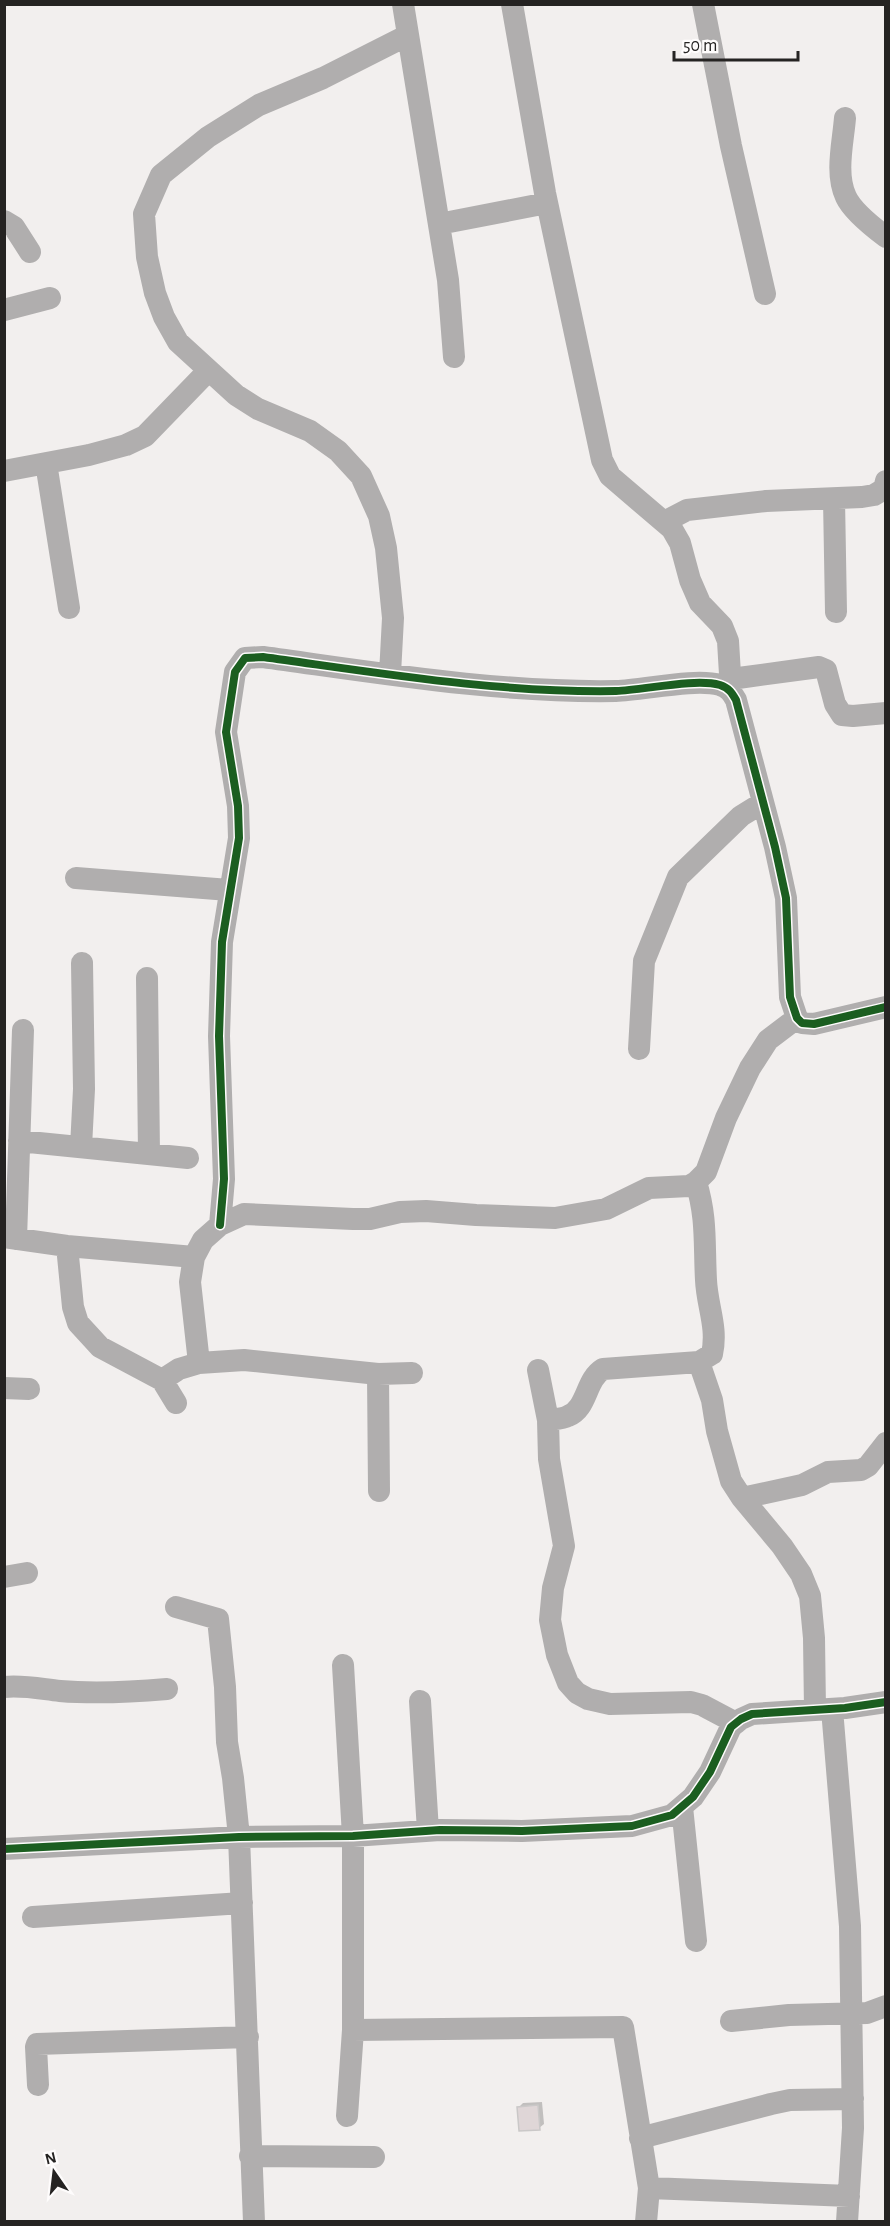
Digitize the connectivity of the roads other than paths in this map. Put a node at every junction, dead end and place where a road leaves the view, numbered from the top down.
1 (403, 4) edge
2 (512, 4) edge
3 (703, 4) edge
4 (408, 35) junction
5 (845, 118) dead end
6 (547, 203) junction
7 (4, 221) edge
8 (439, 224) junction
9 (885, 237) edge
10 (30, 252) dead end
11 (765, 294) dead end
12 (50, 298) dead end
13 (4, 310) edge
14 (454, 357) dead end
15 (208, 371) junction
16 (46, 463) junction
17 (4, 471) edge
18 (885, 481) edge
19 (834, 498) junction
20 (664, 522) junction
21 (69, 608) dead end
22 (836, 612) dead end
23 (390, 674) junction
24 (731, 685) junction
25 (885, 713) edge
26 (762, 803) junction
27 (76, 878) dead end
28 (229, 890) junction
29 (82, 963) dead end
30 (147, 978) dead end
31 (885, 1007) edge
32 (797, 1018) junction
33 (23, 1030) dead end
34 (639, 1049) dead end
35 (19, 1142) junction
36 (81, 1147) junction
37 (149, 1154) junction
38 (188, 1158) dead end
39 (696, 1182) junction
40 (220, 1225) junction
41 (10, 1238) edge
42 (67, 1246) junction
43 (194, 1257) junction
44 (699, 1362) junction
45 (199, 1363) junction
46 (538, 1370) dead end
47 (412, 1373) dead end
48 (378, 1374) junction
49 (162, 1380) junction
50 (4, 1388) edge
51 (29, 1389) dead end
52 (176, 1403) dead end
53 (548, 1420) junction
54 (885, 1443) edge
55 (379, 1491) dead end
56 (742, 1498) junction
57 (27, 1573) dead end
58 (4, 1577) edge
59 (176, 1607) dead end
60 (343, 1665) dead end
61 (4, 1687) edge
62 (167, 1689) dead end
63 (420, 1701) dead end
64 (885, 1702) edge
65 (823, 1709) junction
66 (736, 1723) junction
67 (682, 1807) junction
68 (428, 1831) junction
69 (239, 1836) junction
70 (353, 1836) junction
71 (4, 1849) edge
72 (242, 1903) junction
73 (33, 1917) dead end
74 (696, 1941) dead end
75 (885, 2006) edge
76 (852, 2013) junction
77 (730, 2021) dead end
78 (353, 2030) junction
79 (248, 2037) junction
80 (38, 2085) dead end
81 (853, 2099) junction
82 (347, 2116) dead end
83 (640, 2138) junction
84 (250, 2156) junction
85 (374, 2157) dead end
86 (649, 2187) junction
87 (849, 2196) junction
88 (254, 2222) edge
89 (646, 2222) edge
90 (848, 2222) edge

1 - 4 street
2 - 6 street
3 - 11 street
4 - 8 street
4 - 15 street
5 - 9 street
6 - 8 street
6 - 20 street
7 - 10 street
8 - 14 street
12 - 13 street
15 - 16 street
15 - 23 street
16 - 17 street
16 - 21 street
18 - 19 street
19 - 20 street
19 - 22 street
20 - 24 street
23 - 24 street
23 - 28 street
24 - 25 street
24 - 26 street
26 - 32 street
26 - 34 street
27 - 28 street
28 - 40 street
29 - 36 street
30 - 37 street
31 - 32 street
32 - 39 street
33 - 35 street
35 - 36 street
35 - 41 street
36 - 37 street
37 - 38 street
39 - 40 street
39 - 44 street
40 - 43 street
41 - 42 street
42 - 43 street
42 - 49 street
43 - 45 street
44 - 53 street
44 - 56 street
45 - 48 street
45 - 49 street
46 - 53 street
47 - 48 street
48 - 55 street
49 - 52 street
50 - 51 street
53 - 66 street
54 - 56 street
56 - 65 street
57 - 58 street
59 - 69 street
60 - 70 street
61 - 62 street
63 - 68 street
64 - 65 street
65 - 66 street
65 - 76 street
66 - 67 street
67 - 68 street
67 - 74 street
68 - 70 street
69 - 70 street
69 - 71 street
69 - 72 street
70 - 78 street
72 - 73 street
72 - 79 street
75 - 76 street
76 - 77 street
76 - 81 street
78 - 82 street
78 - 83 street
79 - 80 street
79 - 84 street
81 - 83 street
81 - 87 street
83 - 86 street
84 - 85 street
84 - 88 street
86 - 87 street
86 - 89 street
87 - 90 street

